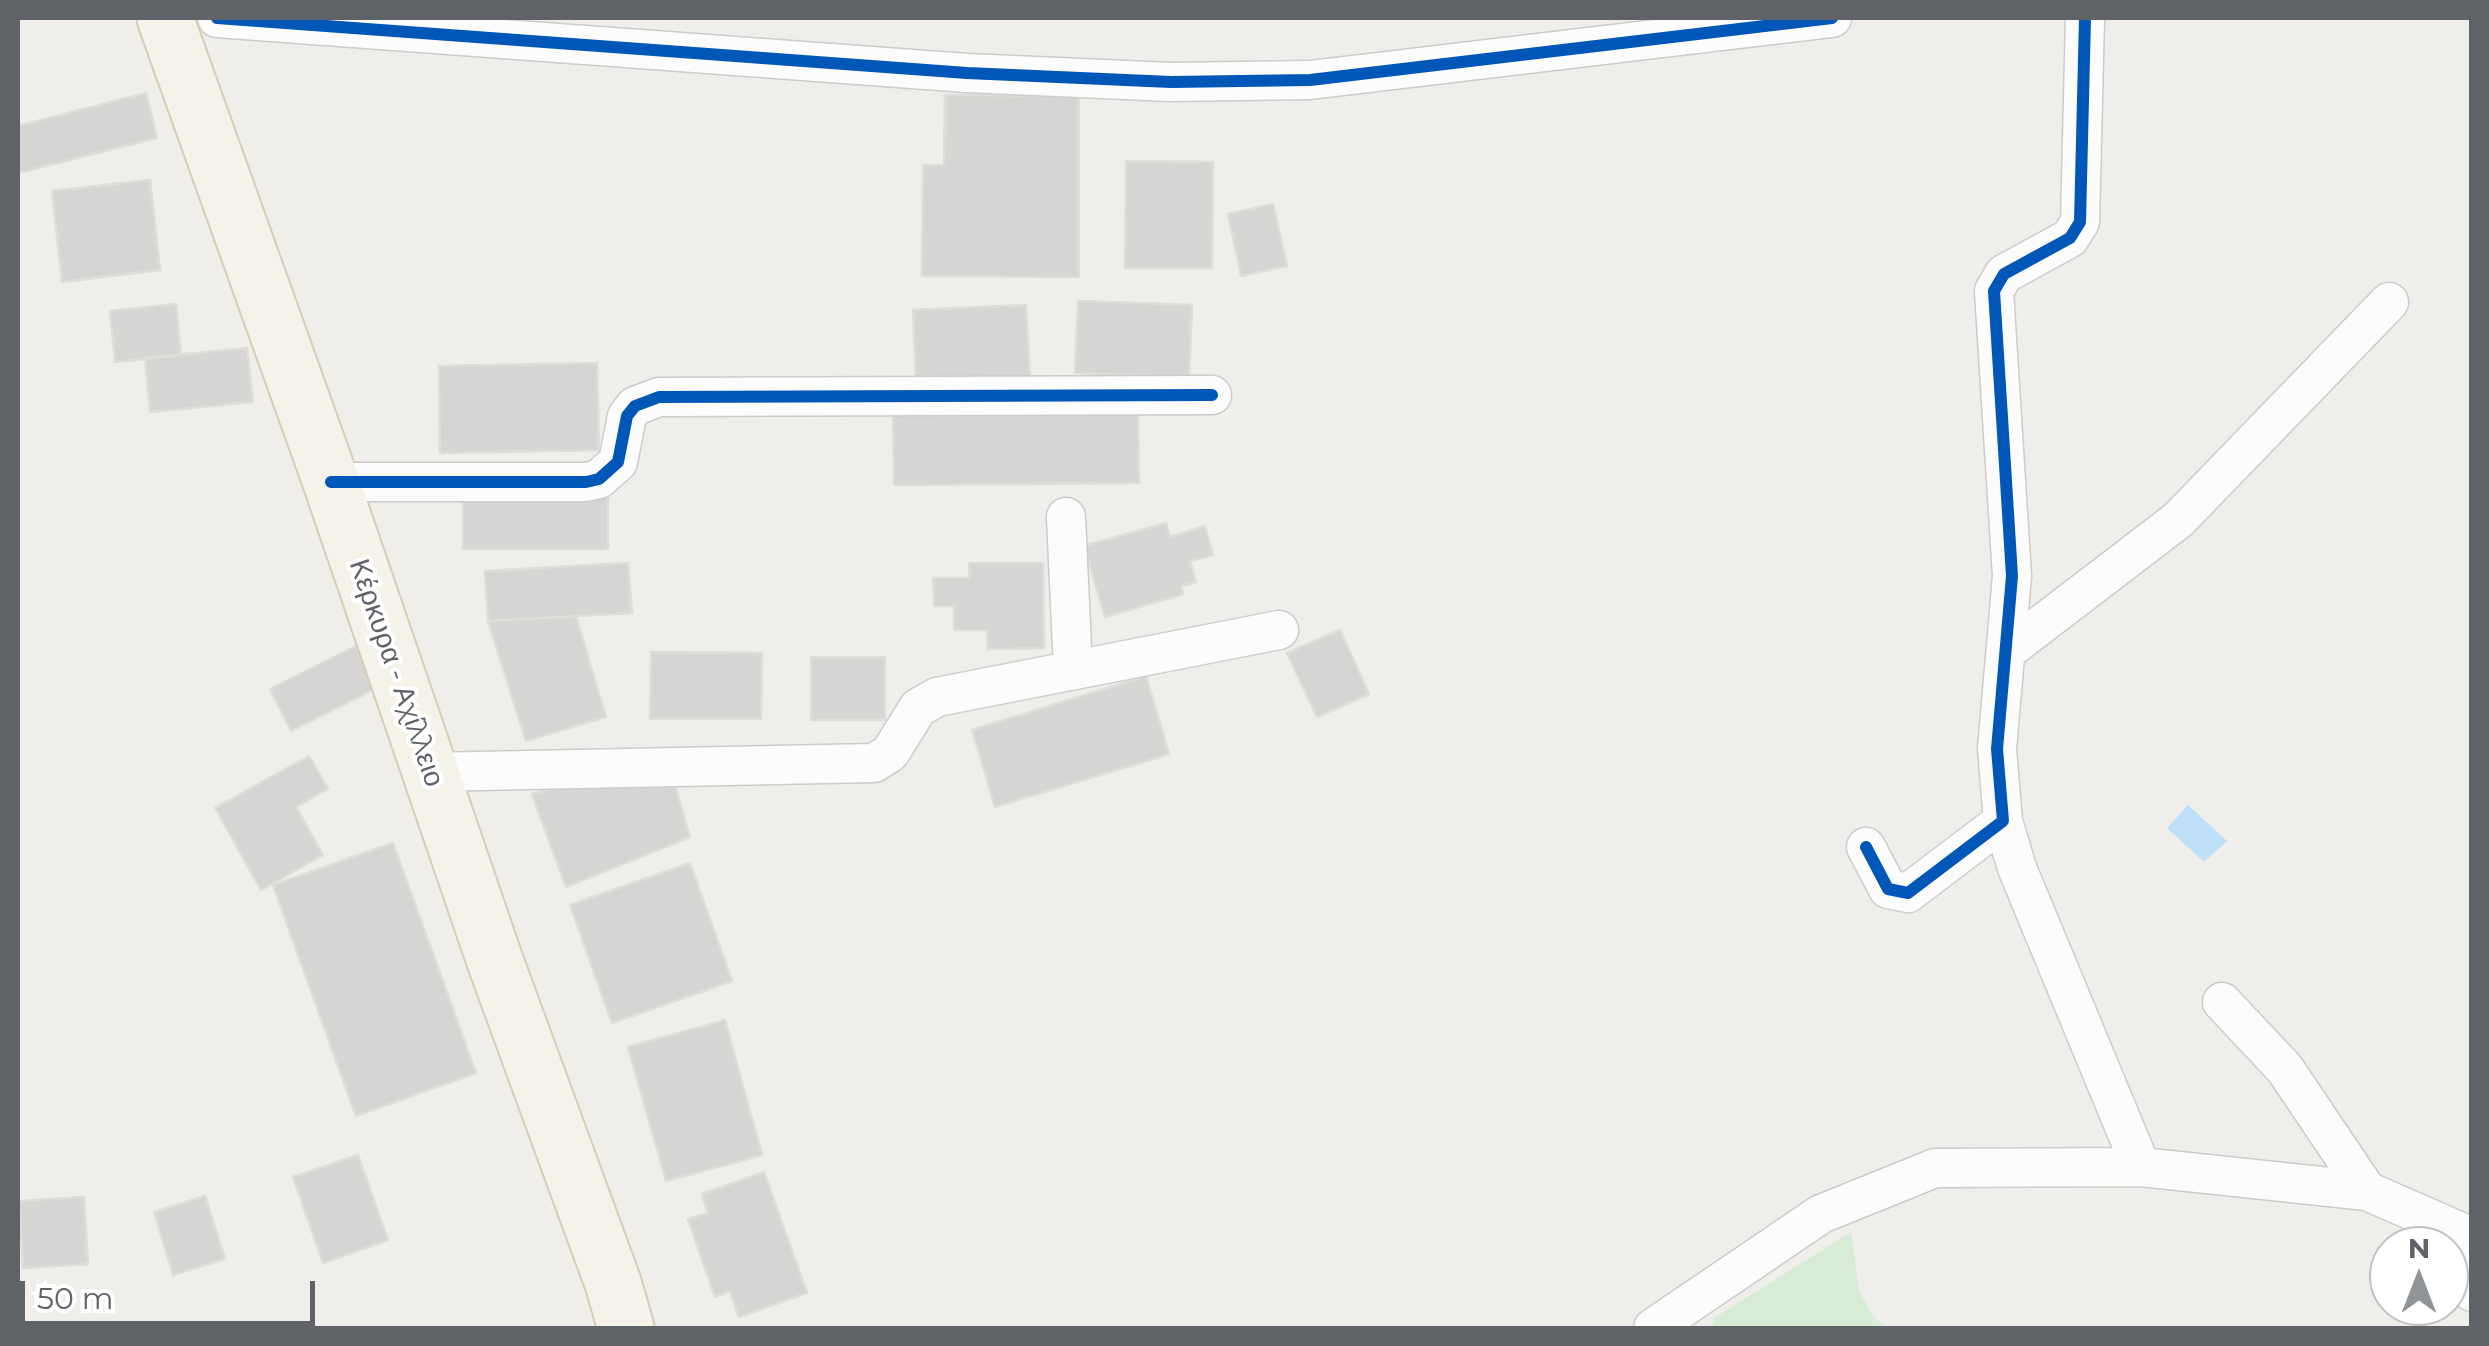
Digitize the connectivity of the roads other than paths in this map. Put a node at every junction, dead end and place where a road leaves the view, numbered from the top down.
1 (166, 18) edge
2 (217, 18) edge
3 (1832, 18) edge
4 (2085, 18) edge
5 (2389, 302) dead end
6 (1212, 394) dead end
7 (331, 482) junction
8 (1066, 518) dead end
9 (1279, 630) dead end
10 (2008, 650) junction
11 (1073, 668) junction
12 (429, 772) junction
13 (2003, 821) junction
14 (1866, 847) dead end
15 (2222, 1002) dead end
16 (2142, 1167) junction
17 (2367, 1191) junction
18 (2446, 1226) edge
19 (626, 1328) edge
20 (1653, 1328) edge

1 - 7 main road, Κέρκυρα - Αχίλλειο
2 - 3 street
4 - 10 street
5 - 10 street
6 - 7 street
7 - 12 main road, Κέρκυρα - Αχίλλειο
8 - 11 street
9 - 11 street
10 - 13 street
11 - 12 street
12 - 19 main road, Κέρκυρα - Αχίλλειο
13 - 14 street
13 - 16 street
15 - 17 street
16 - 17 street
16 - 20 street
17 - 18 street

